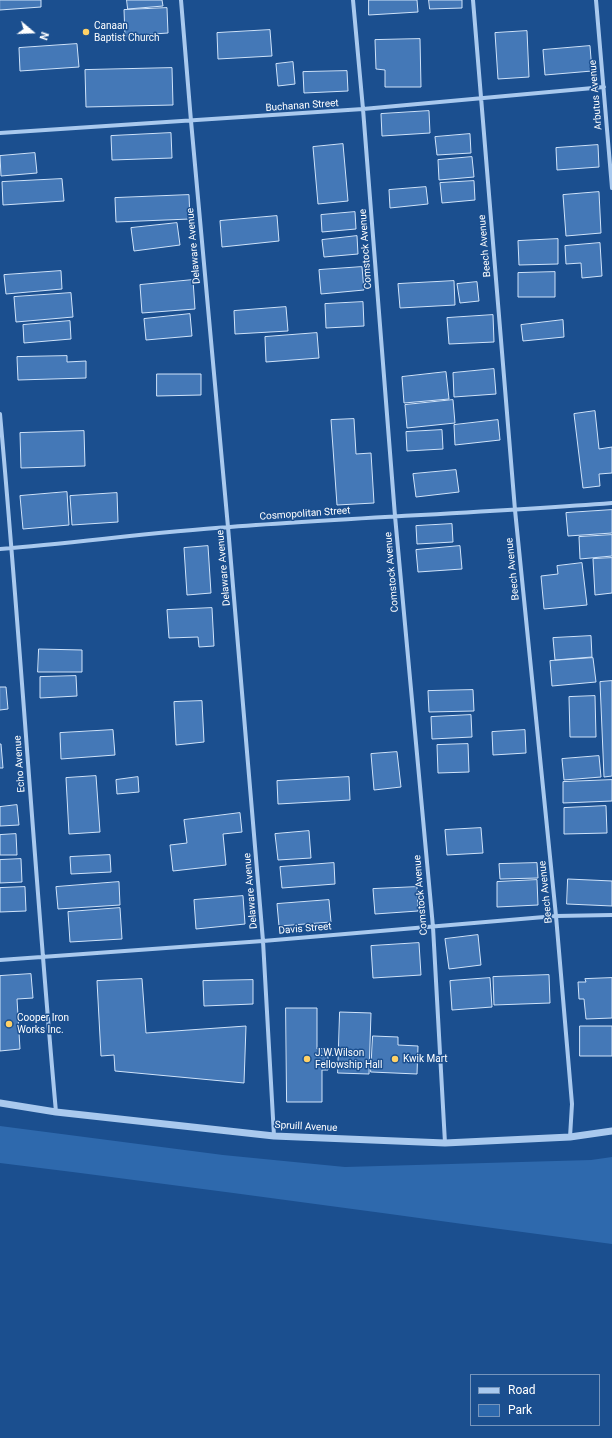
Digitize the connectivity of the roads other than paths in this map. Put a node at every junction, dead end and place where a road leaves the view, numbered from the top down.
1 (181, 0) edge
2 (353, 0) edge
3 (473, 0) edge
4 (596, 0) edge
5 (604, 87) junction
6 (481, 99) junction
7 (363, 109) junction
8 (190, 121) junction
9 (0, 133) edge
10 (612, 188) edge
11 (0, 414) edge
12 (612, 503) edge
13 (515, 510) junction
14 (395, 516) junction
15 (228, 527) junction
16 (12, 548) junction
17 (0, 549) edge
18 (612, 914) edge
19 (556, 916) junction
20 (432, 927) junction
21 (263, 941) junction
22 (42, 957) junction
23 (0, 960) edge
24 (0, 1103) edge
25 (56, 1112) junction
26 (612, 1131) edge
27 (274, 1136) junction
28 (570, 1137) junction
29 (445, 1143) junction

1 - 8 street, Delaware Avenue
2 - 7 street, Comstock Avenue
3 - 6 street, Beech Avenue
4 - 5 street, Arbutus Avenue
5 - 6 street, Buchanan Street
5 - 10 street, Arbutus Avenue
6 - 7 street, Buchanan Street
6 - 13 street, Beech Avenue
7 - 8 street, Buchanan Street
7 - 14 street, Comstock Avenue
8 - 9 street, Buchanan Street
8 - 15 street, Delaware Avenue
11 - 16 street, Echo Avenue
12 - 13 street, Cosmopolitan Street
13 - 14 street, Cosmopolitan Street
13 - 19 street, Beech Avenue
14 - 15 street, Cosmopolitan Street
14 - 20 street, Comstock Avenue
15 - 16 street, Cosmopolitan Street
15 - 21 street, Delaware Avenue
16 - 17 street, Cosmopolitan Street
16 - 22 street, Echo Avenue
18 - 19 street, Davis Street
19 - 20 street, Davis Street
19 - 28 street, Beech Avenue
20 - 21 street, Davis Street
20 - 29 street, Comstock Avenue
21 - 22 street, Davis Street
21 - 27 street, Delaware Avenue
22 - 23 street, Davis Street
22 - 25 street, Echo Avenue
24 - 25 street, Spruill Avenue
25 - 27 street, Spruill Avenue
26 - 28 street, Spruill Avenue
27 - 29 street, Spruill Avenue
28 - 29 street, Spruill Avenue

